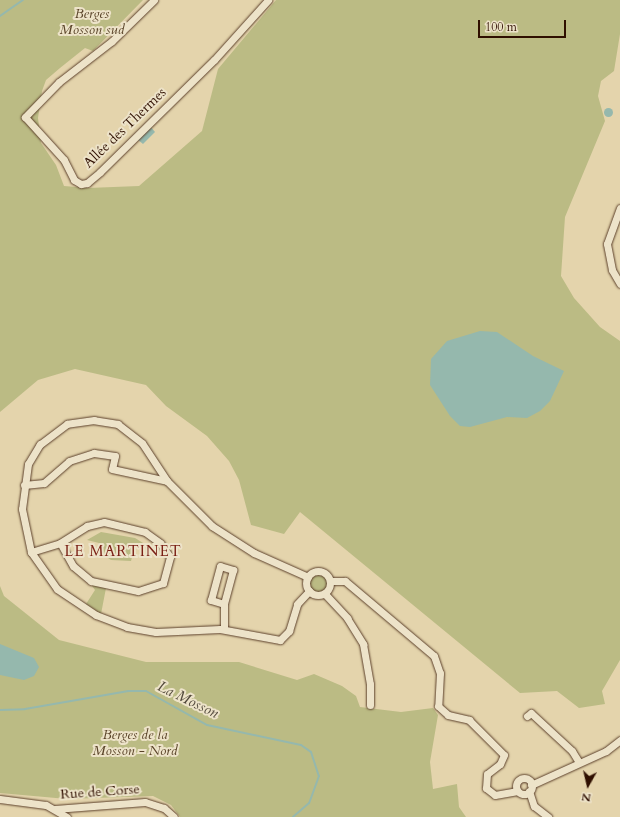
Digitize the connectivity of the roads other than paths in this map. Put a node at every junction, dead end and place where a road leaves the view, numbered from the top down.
1 (154, 0) edge
2 (268, 0) edge
3 (620, 208) edge
4 (620, 284) edge
5 (167, 481) junction
6 (24, 485) junction
7 (60, 543) junction
8 (31, 552) junction
9 (308, 577) junction
10 (330, 581) junction
11 (309, 591) junction
12 (325, 594) junction
13 (224, 604) junction
14 (224, 629) junction
15 (370, 705) dead end
16 (527, 716) dead end
17 (620, 740) edge
18 (579, 762) junction
19 (524, 790) junction
20 (0, 799) edge
21 (55, 809) junction
22 (67, 817) edge
23 (174, 817) edge
24 (548, 817) edge

1 - 2 street, Allée des Thermes
3 - 4 street
5 - 6 street
5 - 6 street
5 - 9 street
6 - 8 street
7 - 7 street
7 - 8 street
8 - 14 street
9 - 10 street
9 - 11 street
10 - 12 street
10 - 19 street
11 - 12 street
11 - 14 street
12 - 15 street
13 - 13 street
13 - 14 street
16 - 18 street
17 - 18 street
18 - 19 street
19 - 24 street
20 - 21 street, Rue de Corse
21 - 22 street
21 - 23 street, Rue de Corse

